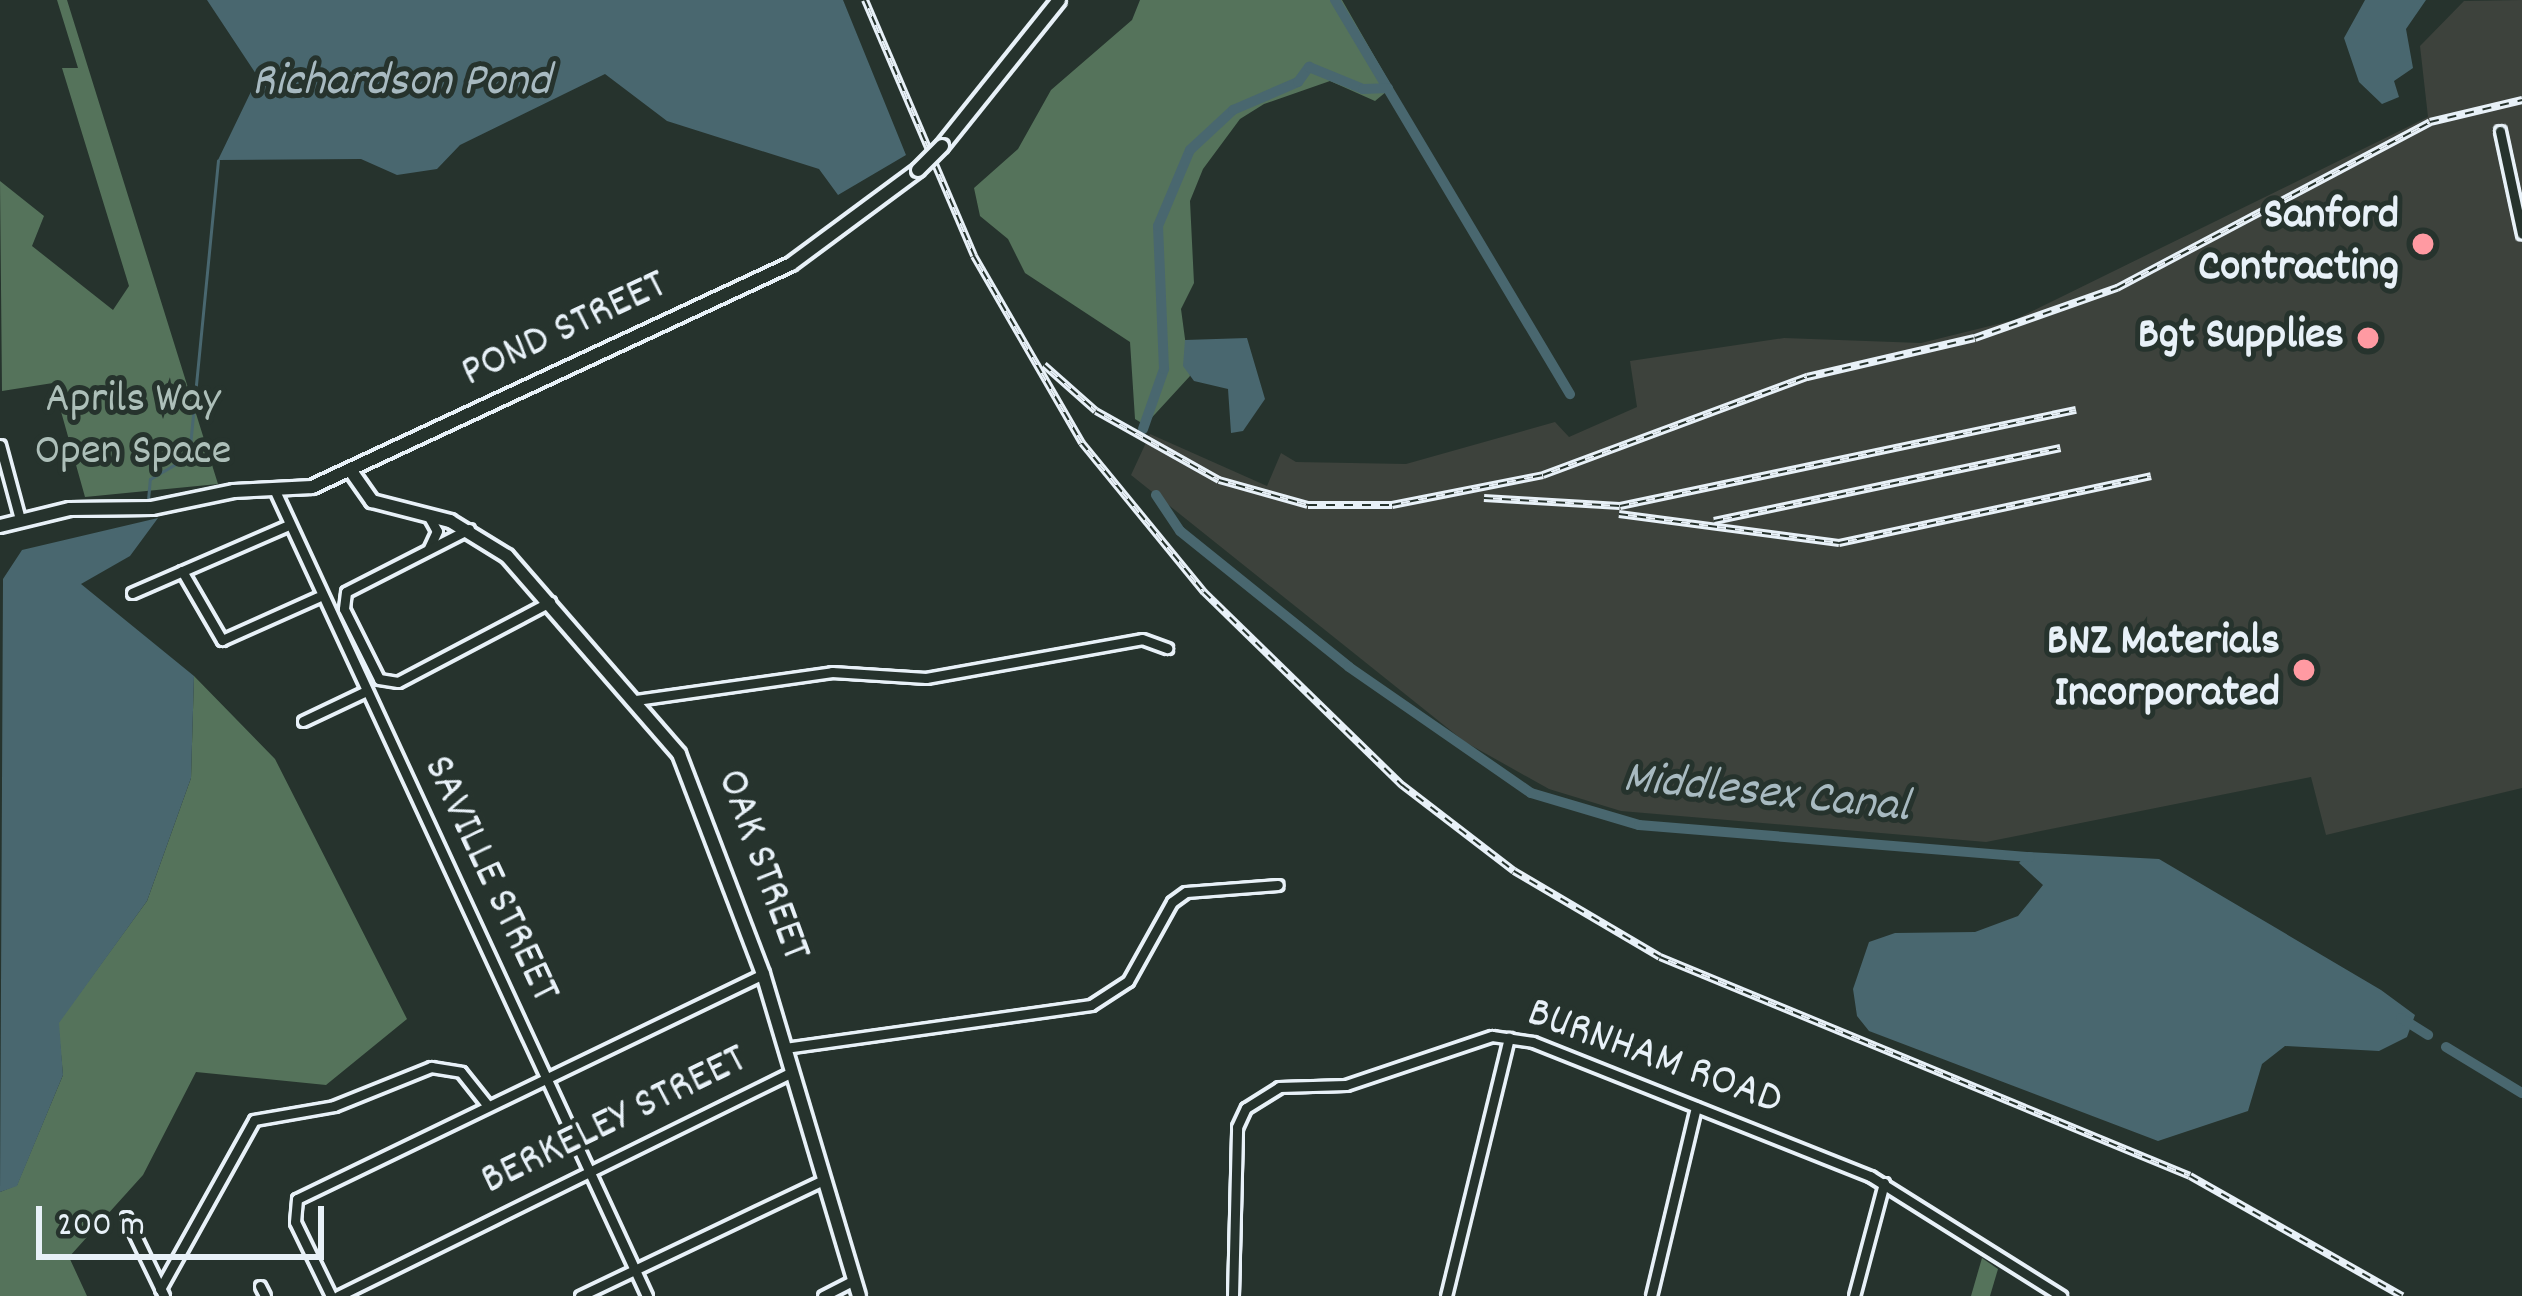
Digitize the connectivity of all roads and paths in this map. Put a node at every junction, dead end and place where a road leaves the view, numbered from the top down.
1 (1059, 0) edge
2 (2500, 131) dead end
3 (2522, 234) edge
4 (0, 445) edge
5 (351, 471) junction
6 (274, 491) junction
7 (424, 512) junction
8 (20, 519) junction
9 (0, 526) edge
10 (286, 526) junction
11 (470, 529) junction
12 (427, 550) junction
13 (182, 571) junction
14 (132, 593) dead end
15 (319, 597) junction
16 (550, 602) junction
17 (1167, 648) dead end
18 (364, 692) junction
19 (636, 700) junction
20 (303, 721) dead end
21 (1278, 885) dead end
22 (763, 974) junction
23 (1509, 1038) junction
24 (785, 1048) junction
25 (792, 1072) junction
26 (547, 1078) junction
27 (488, 1106) junction
28 (1696, 1107) junction
29 (591, 1171) junction
30 (823, 1180) junction
31 (1884, 1183) junction
32 (126, 1217) dead end
33 (635, 1269) junction
34 (854, 1280) junction
35 (162, 1292) edge
36 (334, 1296) edge
37 (580, 1296) edge
38 (647, 1296) edge
39 (823, 1296) edge
40 (859, 1296) edge
41 (1233, 1296) edge
42 (1446, 1296) edge
43 (1651, 1296) edge
44 (1854, 1296) edge
45 (2061, 1296) edge

1 - 5 street, POND STREET, bridge
2 - 3 street
4 - 8 street
5 - 6 street, POND STREET
5 - 7 street, OAK STREET
6 - 8 street, POND STREET
6 - 10 street, SAVILLE STREET
7 - 11 street, OAK STREET
7 - 12 street
8 - 9 street, POND STREET
10 - 13 street
10 - 15 street, SAVILLE STREET
11 - 12 street
11 - 16 street, OAK STREET
12 - 16 street
13 - 14 street
13 - 15 street
15 - 18 street, SAVILLE STREET
16 - 19 street, OAK STREET
17 - 19 street
18 - 20 street
18 - 26 street, SAVILLE STREET
19 - 22 street, OAK STREET
21 - 24 street
22 - 24 street, OAK STREET
22 - 26 street
23 - 28 street, BURNHAM ROAD
23 - 41 street, BURNHAM ROAD
23 - 42 street
24 - 25 street, OAK STREET
25 - 29 street, BERKELEY STREET
25 - 30 street, OAK STREET
26 - 27 street
26 - 29 street, SAVILLE STREET
27 - 35 street
27 - 36 street
28 - 31 street, BURNHAM ROAD
28 - 43 street
29 - 33 street, SAVILLE STREET
29 - 36 street, BERKELEY STREET
30 - 33 street
30 - 34 street, OAK STREET
31 - 44 street
31 - 45 street, BURNHAM ROAD
32 - 35 street
33 - 37 street
33 - 38 street, SAVILLE STREET
34 - 39 street
34 - 40 street, OAK STREET

